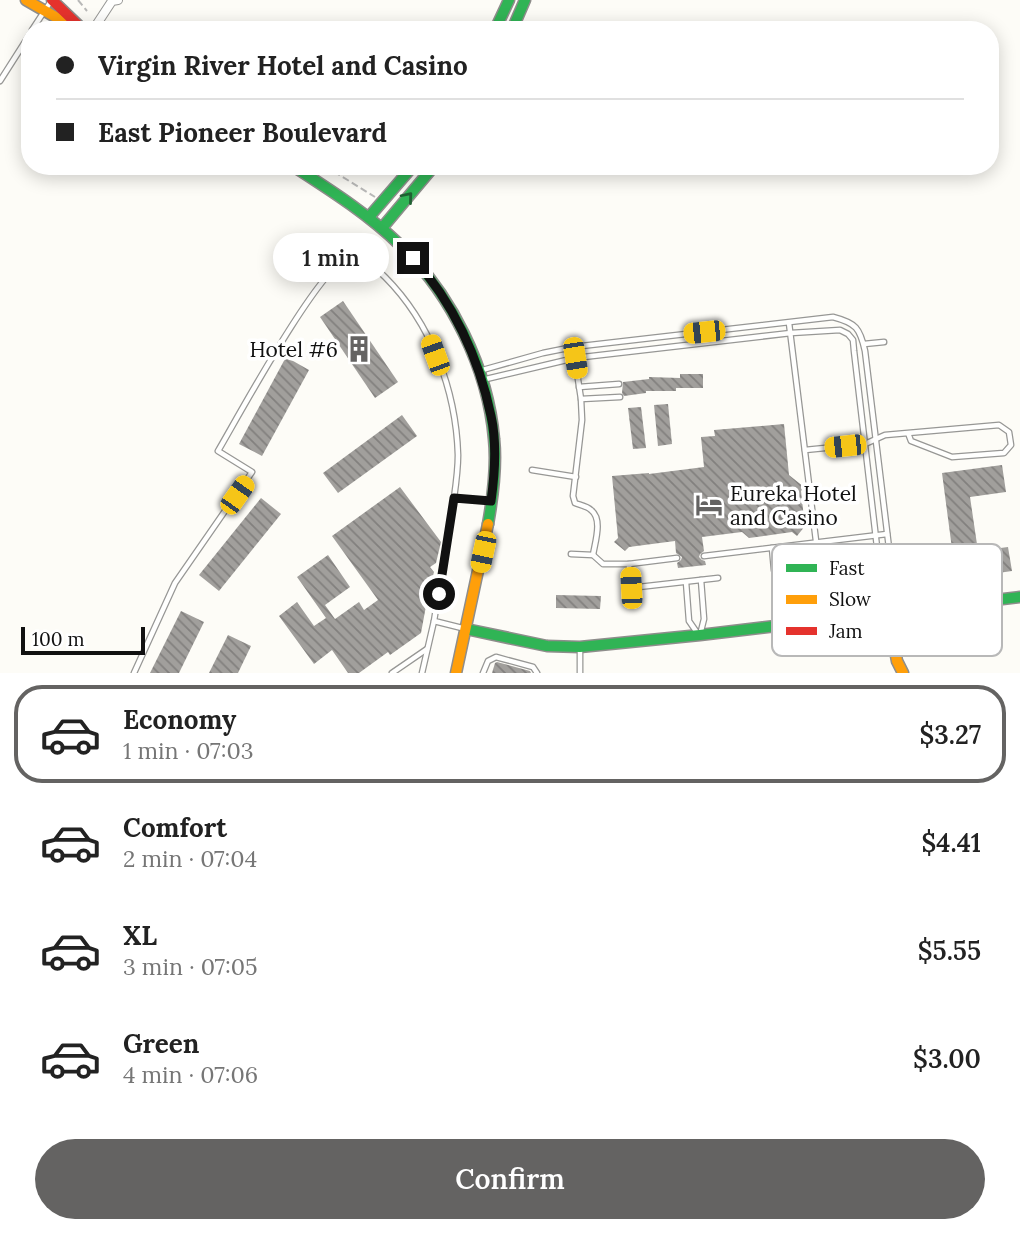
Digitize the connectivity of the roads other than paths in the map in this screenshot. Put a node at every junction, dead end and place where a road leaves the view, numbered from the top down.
1 (26, 0) edge
2 (52, 0) edge
3 (118, 0) edge
4 (509, 0) edge
5 (525, 0) edge
6 (44, 12) junction
7 (38, 21) edge
8 (62, 21) edge
9 (72, 21) edge
10 (99, 21) edge
11 (499, 21) edge
12 (516, 21) edge
13 (21, 48) edge
14 (0, 81) edge
15 (306, 175) edge
16 (407, 175) edge
17 (425, 175) edge
18 (376, 223) junction
19 (789, 323) junction
20 (791, 333) junction
21 (884, 342) dead end
22 (864, 344) junction
23 (573, 347) junction
24 (575, 358) junction
25 (480, 376) junction
26 (619, 384) dead end
27 (606, 386) junction
28 (579, 387) junction
29 (620, 397) dead end
30 (581, 399) junction
31 (608, 399) junction
32 (908, 433) junction
33 (876, 438) junction
34 (865, 444) junction
35 (805, 450) junction
36 (532, 470) dead end
37 (576, 477) junction
38 (454, 498) junction
39 (491, 501) junction
40 (887, 534) junction
41 (875, 535) junction
42 (816, 542) junction
43 (801, 544) edge
44 (876, 544) edge
45 (888, 544) edge
46 (772, 548) edge
47 (571, 554) dead end
48 (593, 555) junction
49 (704, 556) dead end
50 (677, 558) dead end
51 (629, 564) junction
52 (718, 578) dead end
53 (701, 580) junction
54 (686, 582) junction
55 (1020, 597) edge
56 (1002, 599) edge
57 (434, 621) junction
58 (772, 626) edge
59 (467, 629) junction
60 (700, 635) junction
61 (580, 647) junction
62 (428, 648) junction
63 (896, 656) edge
64 (134, 673) edge
65 (392, 673) edge
66 (422, 673) edge
67 (456, 673) edge
68 (484, 673) edge
69 (537, 673) edge
70 (580, 673) edge
71 (903, 673) edge

1 - 6 main road
2 - 6 lane
2 - 9 main road
3 - 10 street
4 - 11 main road
5 - 12 main road
6 - 7 lane
6 - 8 main road
13 - 14 lane
15 - 18 main road
16 - 18 main road
18 -> 17 main road
18 - 25 main road
19 - 20 lane
19 - 22 lane
19 - 23 lane
20 - 24 lane
20 - 34 lane
20 - 35 lane
21 - 22 lane
22 - 33 lane
23 - 24 lane
23 - 25 lane
24 - 25 lane
24 - 28 lane
25 - 39 main road
26 - 27 lane
27 - 28 lane
27 - 31 lane
28 - 30 lane
29 - 31 lane
30 - 31 lane
30 - 37 lane
32 - 32 lane
32 - 33 lane
33 - 34 lane
33 - 40 lane
34 - 35 lane
34 - 41 lane
35 - 42 lane
36 - 37 lane
37 - 48 lane
38 - 39 lane
38 - 57 lane
38 - 64 lane
39 - 59 main road
40 - 41 lane
40 - 45 lane
41 - 42 lane
41 - 44 lane
42 - 43 lane
46 - 49 lane
47 - 48 lane
48 - 51 lane
50 - 51 lane
51 - 54 lane
52 - 53 lane
53 - 54 lane
53 - 60 lane
54 - 60 lane
55 - 56 main road
57 - 59 lane
57 - 62 lane
58 - 60 main road
59 - 61 main road
59 - 67 main road
60 - 61 main road
61 - 70 lane
62 - 65 lane
62 - 66 lane
63 - 71 main road
68 - 69 lane

